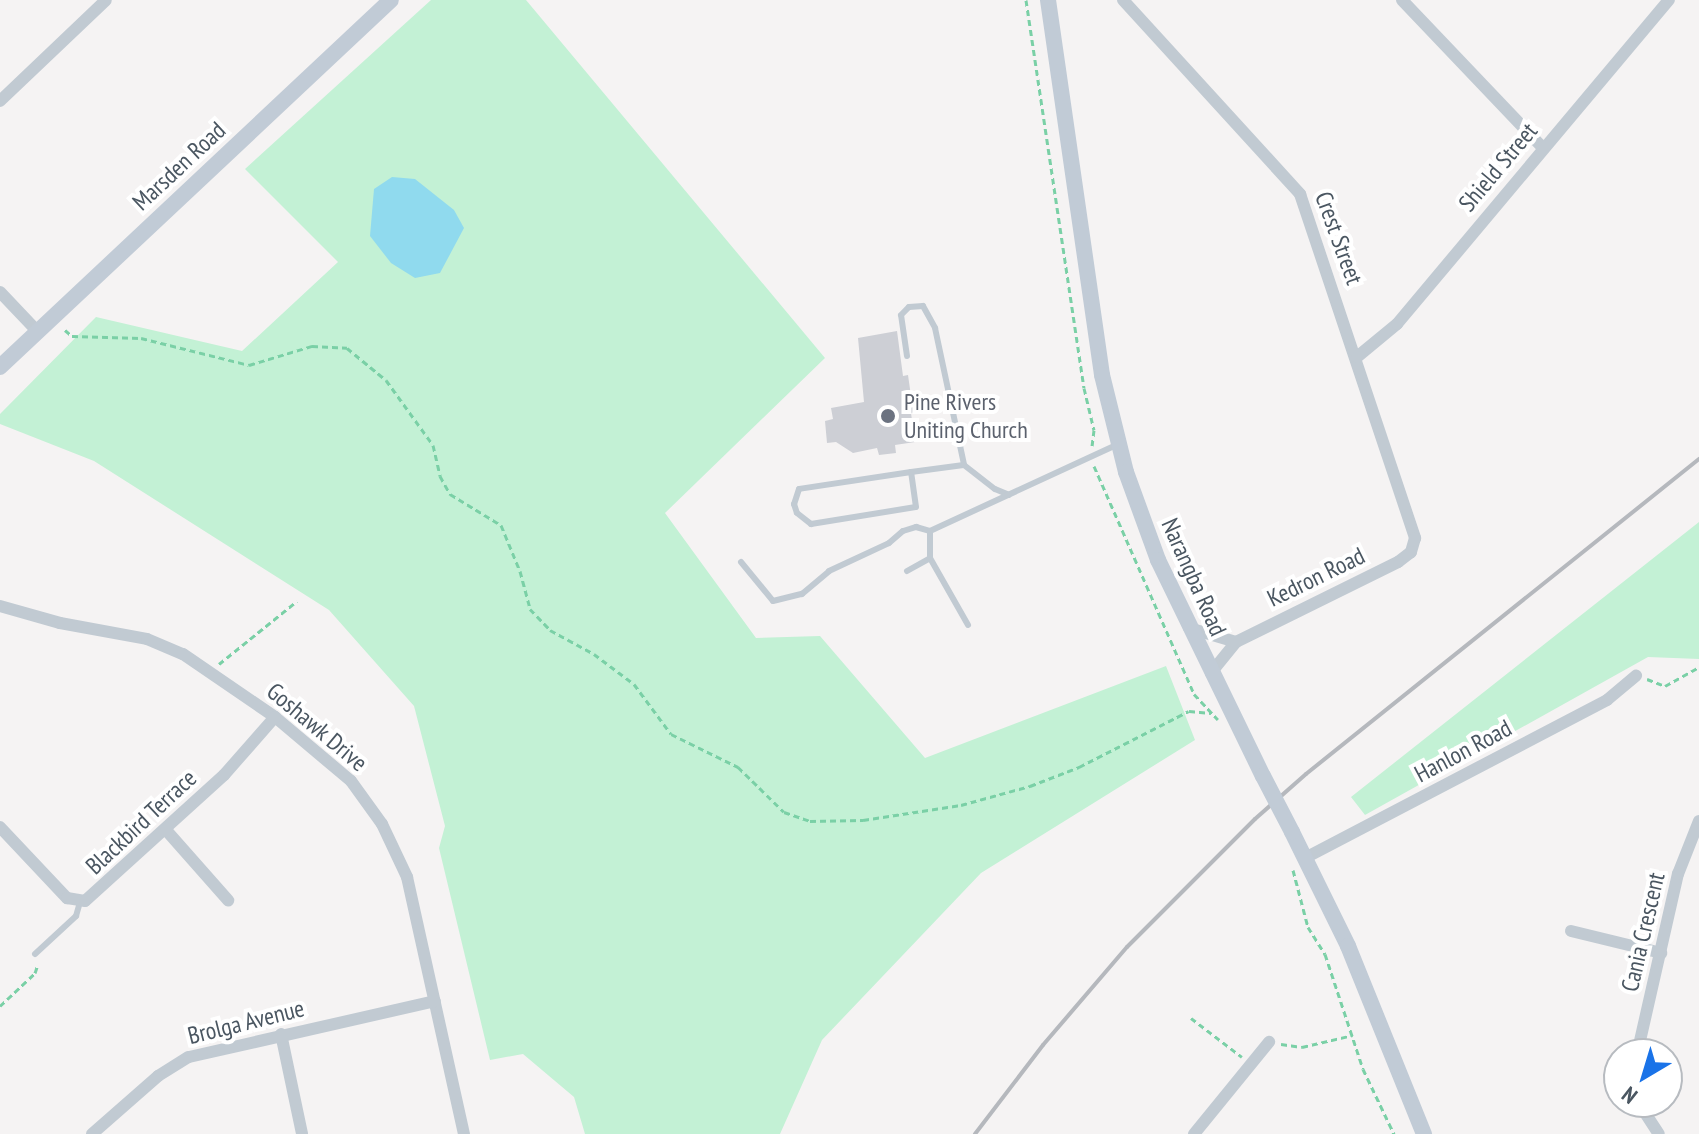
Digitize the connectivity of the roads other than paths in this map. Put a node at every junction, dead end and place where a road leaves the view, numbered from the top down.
1 (106, 0) edge
2 (391, 0) edge
3 (1048, 0) edge
4 (1123, 0) edge
5 (1402, 0) edge
6 (1669, 0) edge
7 (0, 101) edge
8 (1543, 148) junction
9 (0, 292) edge
10 (37, 331) junction
11 (907, 356) dead end
12 (1357, 357) junction
13 (0, 367) edge
14 (1118, 444) junction
15 (964, 465) junction
16 (911, 472) junction
17 (1009, 495) junction
18 (930, 531) junction
19 (1414, 548) joint
20 (930, 558) junction
21 (741, 562) dead end
22 (907, 571) dead end
23 (0, 606) edge
24 (968, 625) dead end
25 (1189, 628) junction
26 (1236, 642) junction
27 (1211, 673) junction
28 (1636, 676) road end
29 (275, 717) junction
30 (1699, 821) edge
31 (0, 827) edge
32 (166, 830) junction
33 (1298, 861) junction
34 (228, 900) dead end
35 (80, 902) junction
36 (1571, 931) dead end
37 (1661, 953) junction
38 (35, 954) dead end
39 (435, 1001) junction
40 (281, 1034) junction
41 (1641, 1038) edge
42 (1269, 1042) road end
43 (1418, 1129) edge
44 (92, 1134) edge
45 (302, 1134) edge
46 (464, 1134) edge
47 (1194, 1134) edge

1 - 7 street
2 - 10 main road, Marsden Road
3 - 14 main road, Narangba Road
4 - 12 street, Crest Street
5 - 8 street
6 - 8 street, Shield Street
8 - 12 street, Shield Street
9 - 10 street
10 - 13 main road, Marsden Road
11 - 15 lane
12 - 19 street, Crest Street
14 - 17 lane
14 - 25 main road, Narangba Road
15 - 16 lane
15 - 17 lane
16 - 16 lane
17 - 18 lane
18 - 20 lane
18 - 21 lane
19 - 26 street, Kedron Road
20 - 22 lane
20 - 24 lane
23 - 29 street, Goshawk Drive
25 - 26 street
25 - 27 main road, Narangba Road
26 - 27 street, Kedron Road
27 - 33 main road, Narangba Road, bridge
28 - 33 street, Hanlon Road
29 - 32 street, Blackbird Terrace
29 - 39 street, Goshawk Drive
30 - 37 street, Cania Crescent
31 - 35 street
32 - 34 street
32 - 35 street, Blackbird Terrace
33 - 43 main road, Narangba Road
35 - 38 lane, Blackbird Terrace
36 - 37 street
37 - 41 street, Cania Crescent
39 - 40 street, Brolga Avenue
39 - 46 street, Goshawk Drive
40 - 44 street, Brolga Avenue
40 - 45 street
42 - 47 street

